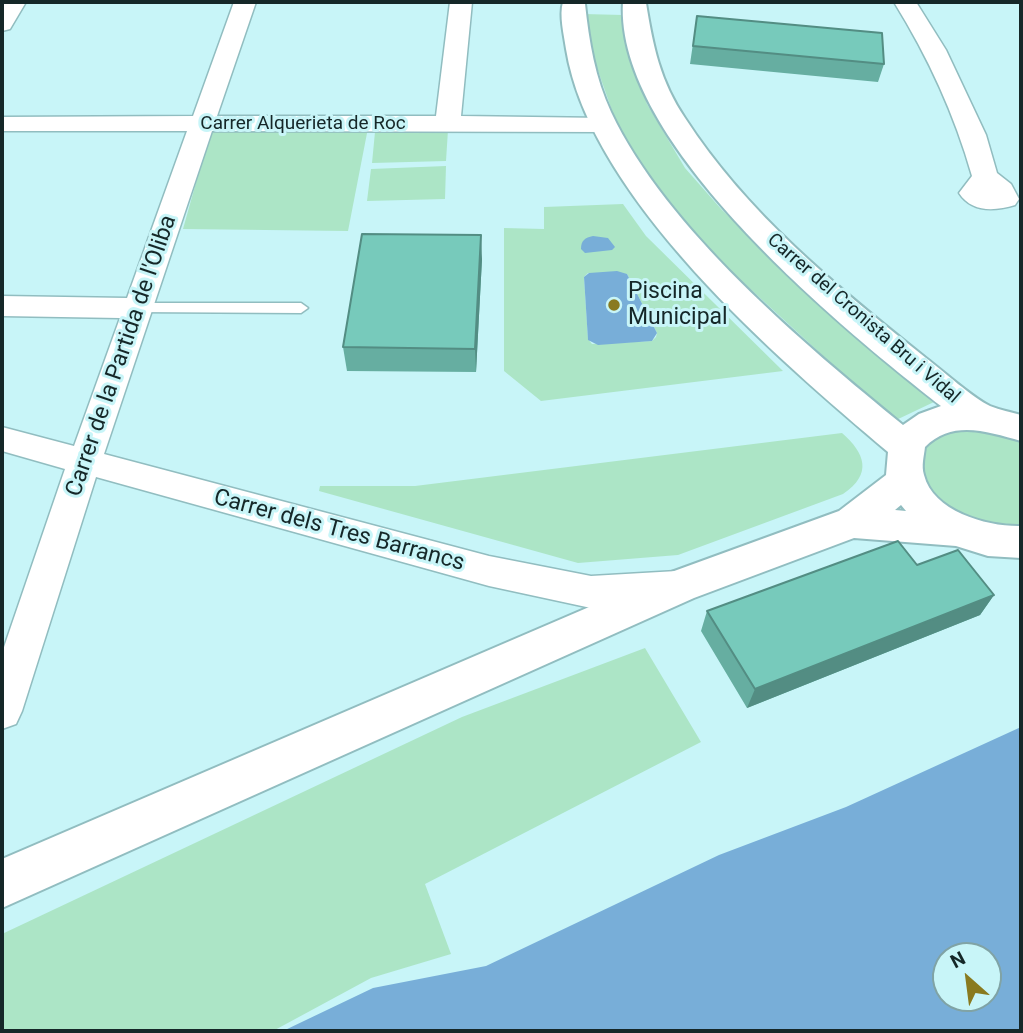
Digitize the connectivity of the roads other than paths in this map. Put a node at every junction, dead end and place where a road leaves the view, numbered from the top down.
1 (15, 2) edge
2 (245, 2) edge
3 (461, 2) edge
4 (905, 2) edge
5 (603, 4) edge
6 (2, 24) edge
7 (448, 123) junction
8 (2, 124) edge
9 (202, 124) junction
10 (604, 125) junction
11 (985, 176) dead end
12 (2, 306) edge
13 (138, 308) junction
14 (301, 308) dead end
15 (977, 415) junction
16 (1021, 428) edge
17 (2, 439) edge
18 (84, 463) junction
19 (907, 464) junction
20 (853, 522) junction
21 (960, 531) junction
22 (1019, 544) edge
23 (680, 586) junction
24 (2, 711) edge
25 (6, 878) edge

1 - 6 street
2 - 9 street, Carrer de la Partida de l'Oliba
3 - 7 street
4 - 11 street
5 - 10 street, Carrer del Cronista Bru i Vidal
5 - 15 street, Carrer del Cronista Bru i Vidal
7 - 9 street, Carrer Alquerieta de Roc
7 - 10 street, Carrer Alquerieta de Roc
8 - 9 street, Carrer Alquerieta de Roc
9 - 13 street, Carrer de la Partida de l'Oliba
10 - 19 street, Carrer del Cronista Bru i Vidal
12 - 13 street
13 - 14 lane
13 - 18 street, Carrer de la Partida de l'Oliba
15 - 16 street
15 - 19 street
17 - 18 street, Carrer dels Tres Barrancs
18 - 23 street, Carrer dels Tres Barrancs
18 - 24 street, Carrer de la Partida de l'Oliba
19 - 20 street
19 - 21 street, Carrer del Cronista Bru i Vidal
20 - 21 street
20 - 23 street
21 - 22 street
23 - 25 street

